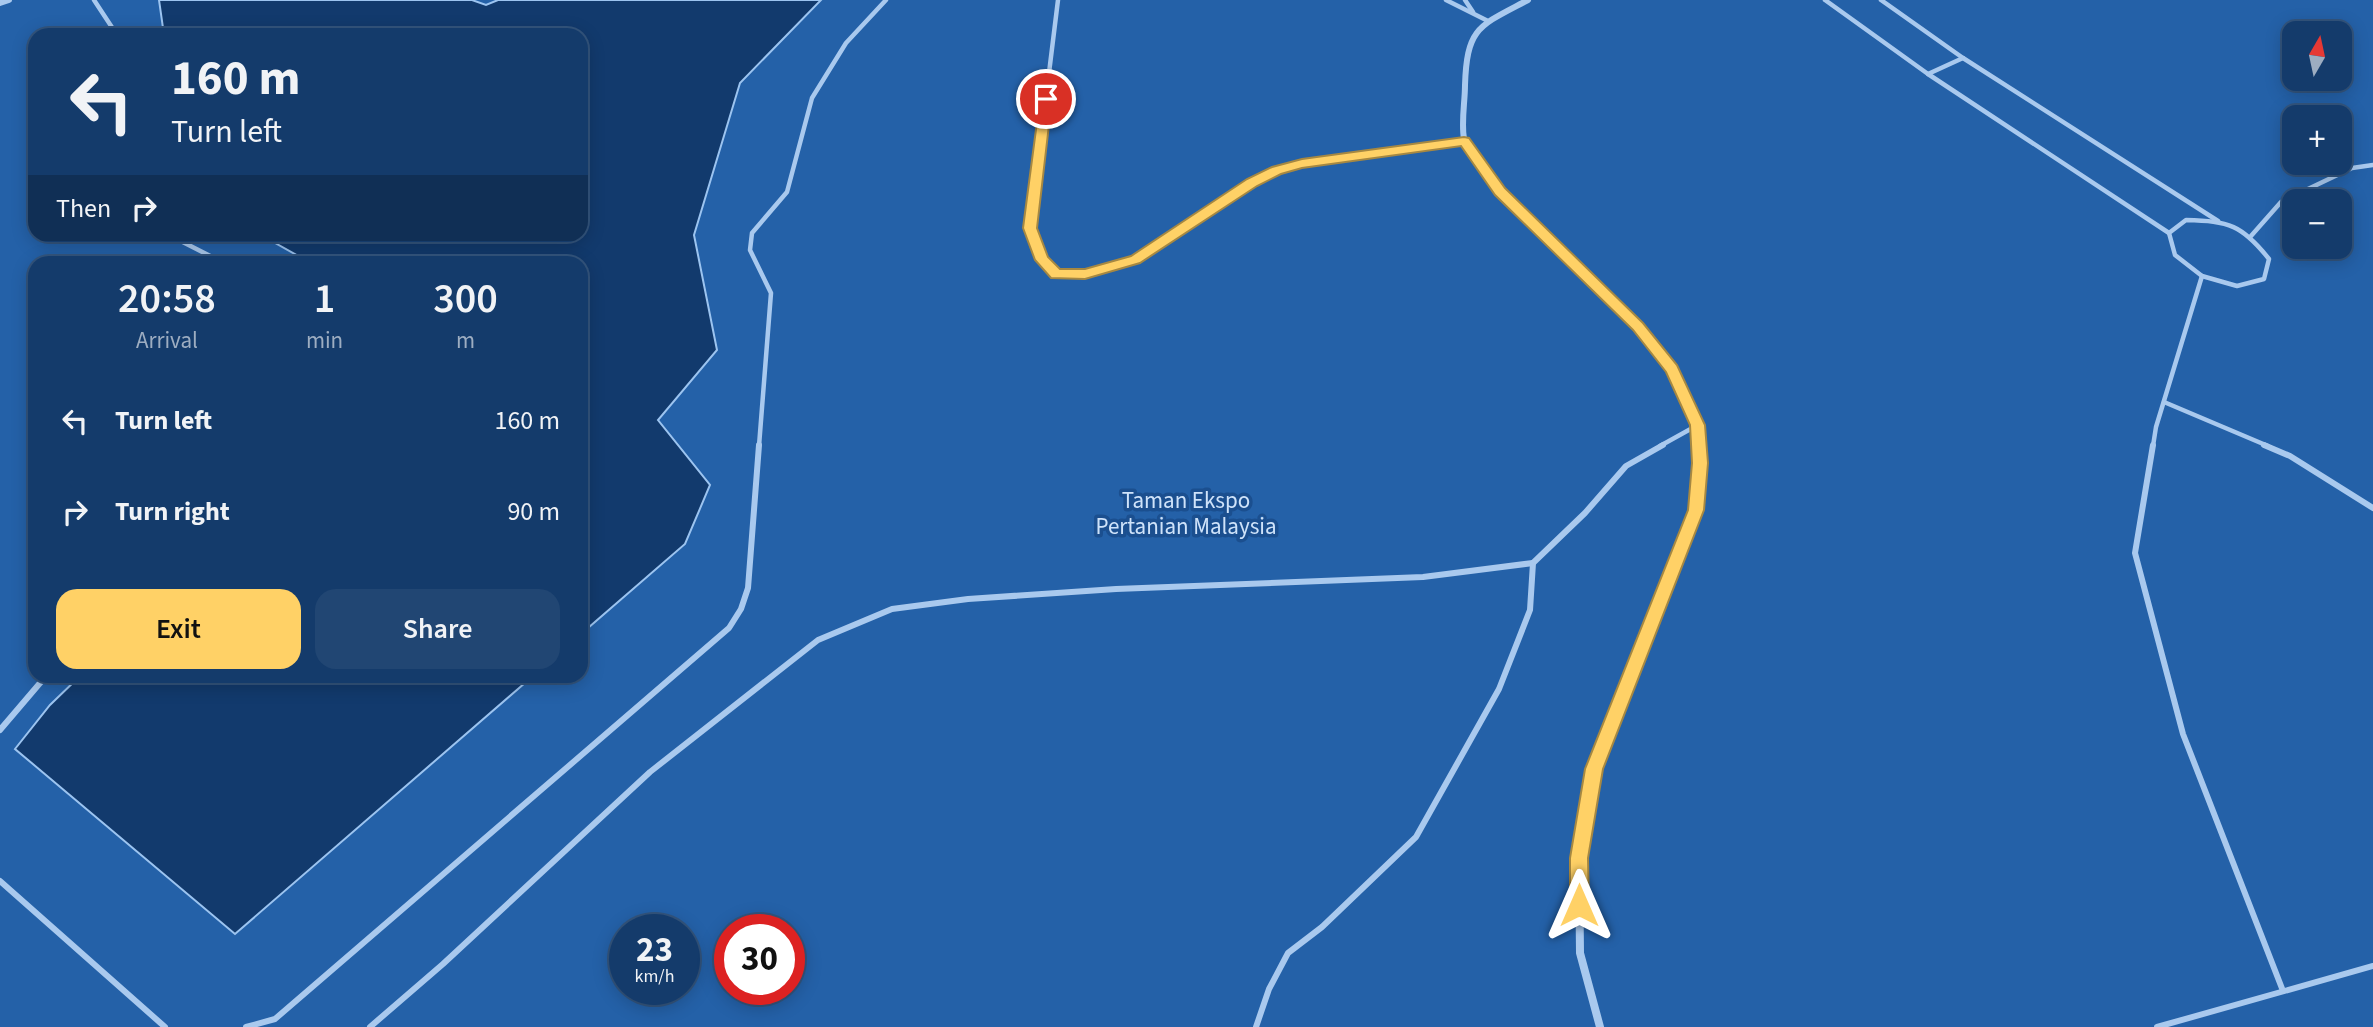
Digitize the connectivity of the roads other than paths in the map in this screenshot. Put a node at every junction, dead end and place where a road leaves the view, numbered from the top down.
1 (9, 0) edge
2 (94, 0) edge
3 (886, 0) edge
4 (1058, 0) edge
5 (1446, 0) edge
6 (1465, 0) edge
7 (1528, 0) edge
8 (1825, 0) edge
9 (1881, 0) edge
10 (0, 3) edge
11 (1473, 12) junction
12 (1488, 21) junction
13 (112, 28) edge
14 (1963, 58) junction
15 (1928, 75) junction
16 (1464, 141) junction
17 (2373, 165) edge
18 (2218, 221) junction
19 (2169, 233) junction
20 (2251, 236) junction
21 (183, 242) edge
22 (210, 256) edge
23 (2202, 276) junction
24 (2164, 402) junction
25 (1697, 425) junction
26 (2373, 508) edge
27 (1534, 563) junction
28 (40, 683) edge
29 (0, 730) edge
30 (0, 881) edge
31 (2373, 966) edge
32 (2283, 990) junction
33 (165, 1027) edge
34 (246, 1027) edge
35 (370, 1027) edge
36 (1255, 1027) edge
37 (1600, 1027) edge
38 (2157, 1027) edge

1 - 10 street
2 - 13 lane
3 - 34 lane
4 - 16 lane
5 - 11 lane
6 - 11 lane
7 - 12 street
8 - 15 lane
9 - 14 lane
11 - 12 lane
12 - 16 street
14 - 15 lane
14 - 18 lane
15 - 19 lane
16 - 25 street
17 - 20 lane
18 - 19 lane
18 - 20 lane
19 - 23 lane
20 - 23 lane
21 - 22 lane
23 - 24 lane
24 - 26 lane
24 - 32 lane
25 - 27 lane
25 - 37 street
27 - 35 lane
27 - 36 lane
28 - 29 lane
30 - 33 lane
31 - 32 lane
32 - 38 lane

